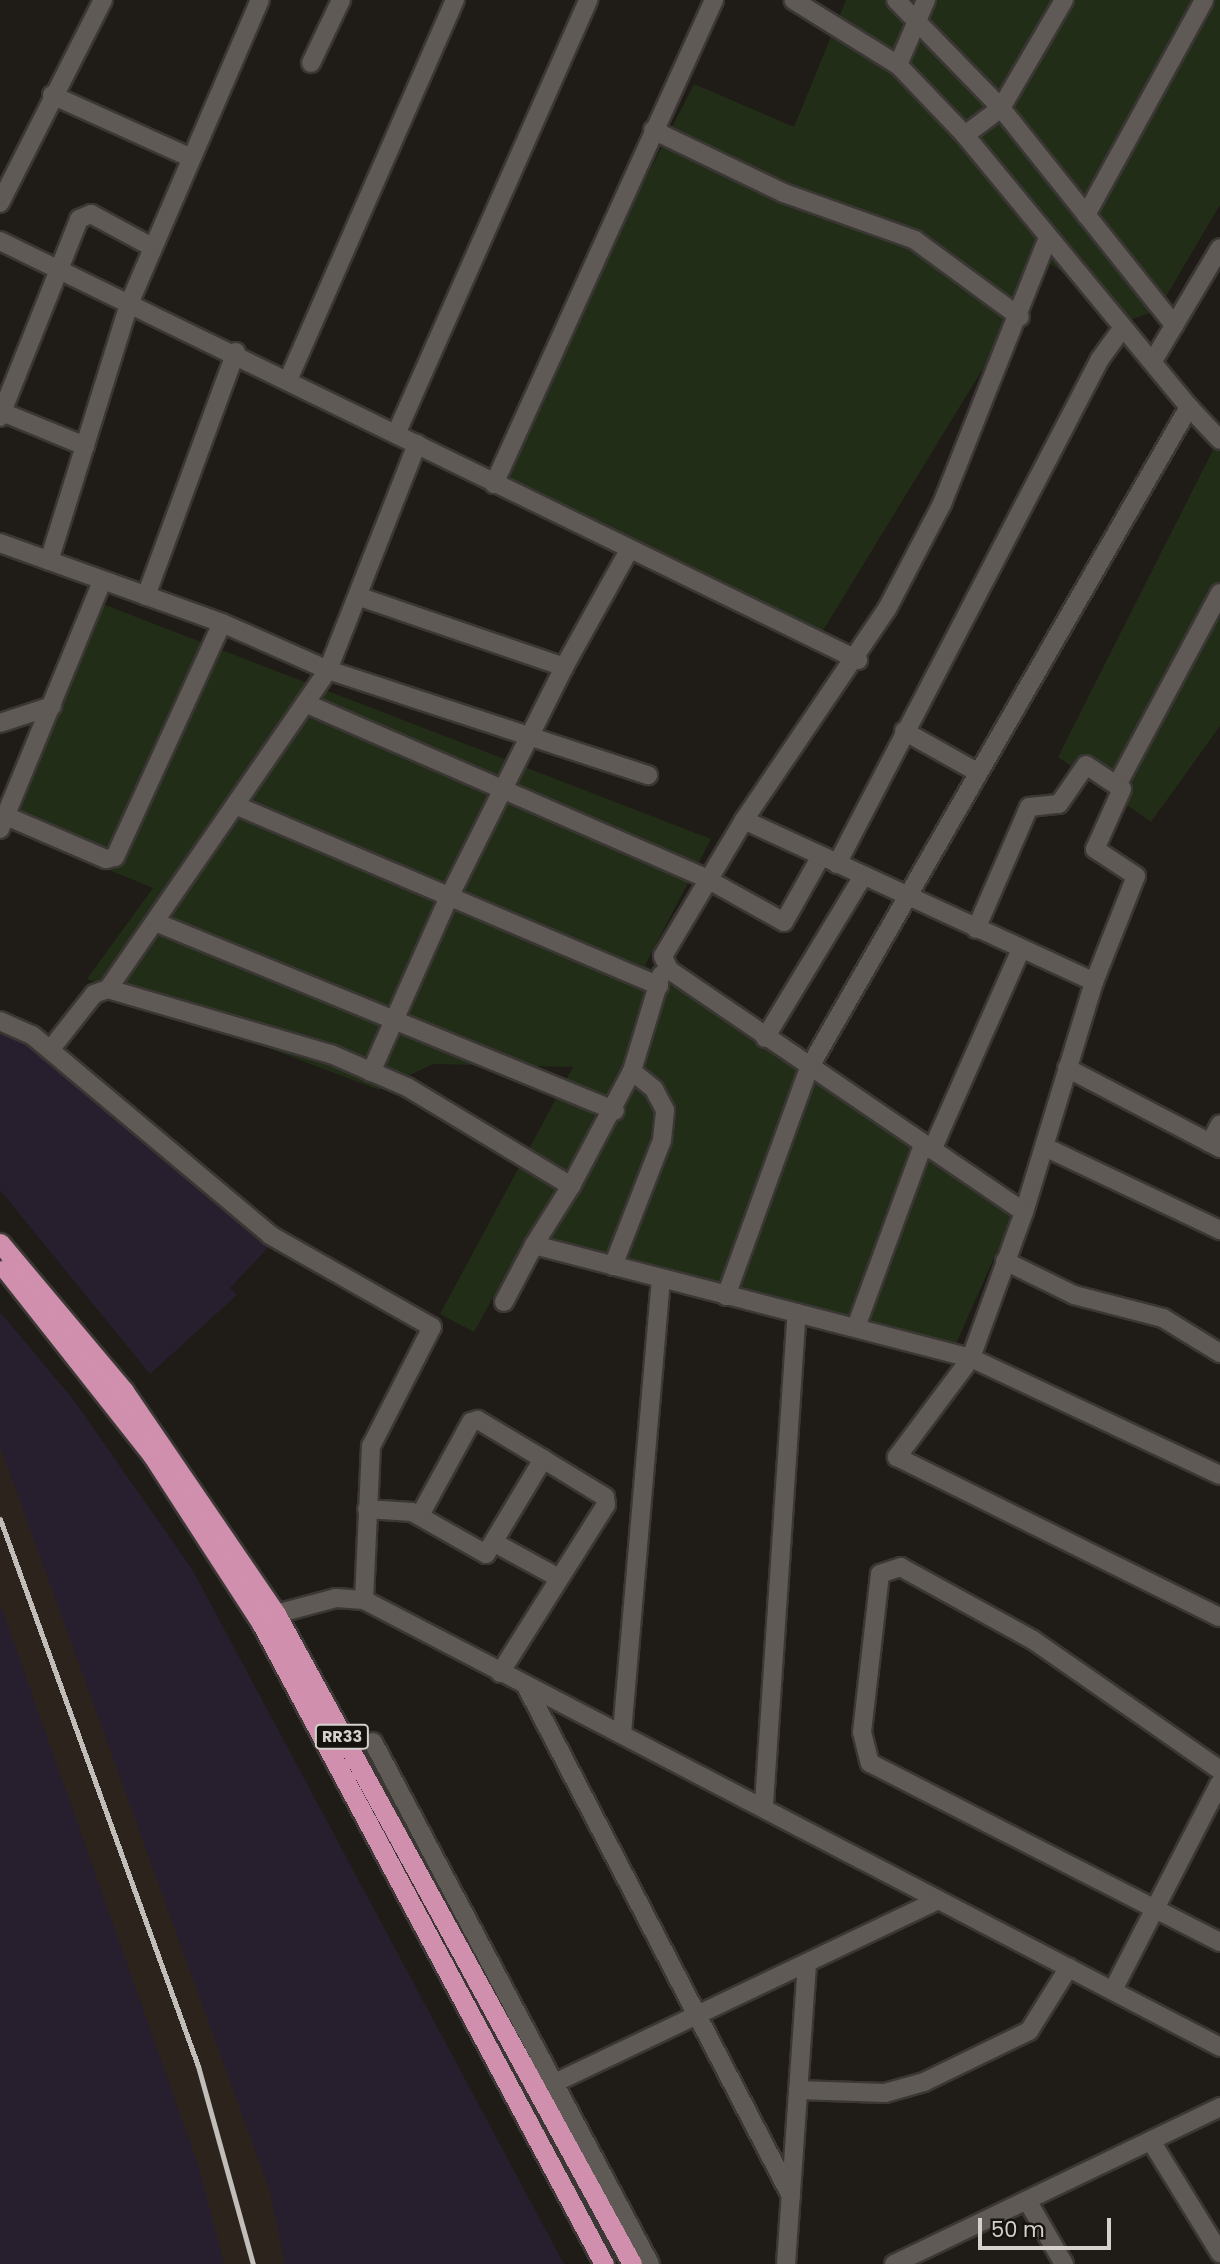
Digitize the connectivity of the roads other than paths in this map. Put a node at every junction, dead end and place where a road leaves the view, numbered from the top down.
1 (103, 0) edge
2 (260, 0) edge
3 (341, 0) edge
4 (455, 0) edge
5 (588, 0) edge
6 (713, 0) edge
7 (793, 0) edge
8 (896, 0) edge
9 (926, 0) edge
10 (1064, 0) edge
11 (1204, 0) edge
12 (916, 19) junction
13 (311, 63) dead end
14 (898, 65) junction
15 (52, 94) junction
16 (1001, 108) junction
17 (653, 130) junction
18 (965, 135) junction
19 (189, 156) junction
20 (0, 203) edge
21 (1086, 215) junction
22 (1047, 240) junction
23 (0, 241) edge
24 (152, 247) junction
25 (1220, 248) edge
26 (55, 268) junction
27 (129, 304) junction
28 (1020, 317) junction
29 (1174, 325) junction
30 (1123, 327) junction
31 (236, 352) junction
32 (1153, 361) junction
33 (289, 379) junction
34 (1189, 407) junction
35 (1, 415) edge
36 (396, 434) junction
37 (1220, 440) edge
38 (417, 444) junction
39 (85, 446) junction
40 (495, 484) junction
41 (0, 543) edge
42 (629, 550) junction
43 (49, 561) junction
44 (102, 582) junction
45 (1220, 593) edge
46 (146, 596) junction
47 (360, 597) junction
48 (222, 623) junction
49 (858, 660) junction
50 (565, 667) junction
51 (328, 670) junction
52 (305, 703) junction
53 (52, 706) junction
54 (0, 723) edge
55 (904, 731) junction
56 (532, 737) junction
57 (977, 772) junction
58 (648, 775) dead end
59 (1117, 785) junction
60 (502, 787) junction
61 (235, 805) junction
62 (744, 820) junction
63 (3, 822) edge
64 (821, 856) junction
65 (837, 864) junction
66 (863, 876) junction
67 (707, 880) junction
68 (449, 897) junction
69 (909, 900) junction
70 (155, 922) junction
71 (976, 929) junction
72 (1021, 948) junction
73 (664, 963) junction
74 (1094, 982) junction
75 (659, 986) junction
76 (108, 989) junction
77 (397, 1017) junction
78 (0, 1021) edge
79 (765, 1038) junction
80 (50, 1050) junction
81 (809, 1068) junction
82 (1067, 1068) junction
83 (371, 1072) junction
84 (632, 1072) junction
85 (615, 1111) junction
86 (1220, 1124) edge
87 (1215, 1146) edge
88 (928, 1147) junction
89 (1045, 1147) junction
90 (571, 1186) junction
91 (1024, 1212) junction
92 (1220, 1230) edge
93 (0, 1243) edge
94 (534, 1245) junction
95 (1005, 1261) junction
96 (0, 1263) edge
97 (612, 1266) junction
98 (661, 1280) junction
99 (726, 1296) junction
100 (504, 1301) dead end
101 (797, 1313) junction
102 (856, 1327) junction
103 (1220, 1353) edge
104 (971, 1358) junction
105 (543, 1459) junction
106 (1220, 1475) edge
107 (367, 1509) junction
108 (420, 1516) junction
109 (495, 1543) junction
110 (559, 1578) junction
111 (364, 1600) junction
112 (276, 1614) junction
113 (1220, 1616) edge
114 (500, 1673) junction
115 (526, 1686) junction
116 (622, 1732) junction
117 (373, 1742) dead end
118 (1220, 1770) edge
119 (1220, 1783) edge
120 (764, 1804) junction
121 (939, 1900) junction
122 (1156, 1909) junction
123 (1220, 1942) edge
124 (807, 1965) junction
125 (1069, 1967) junction
126 (1112, 1990) junction
127 (700, 2013) junction
128 (1220, 2047) edge
129 (545, 2087) junction
130 (798, 2090) junction
131 (1220, 2107) edge
132 (1151, 2141) junction
133 (791, 2196) junction
134 (1028, 2202) junction
135 (1220, 2253) edge
136 (604, 2264) edge
137 (632, 2264) edge
138 (650, 2264) edge
139 (786, 2264) edge
140 (894, 2264) edge
141 (1064, 2264) edge

1 - 15 street
2 - 19 street
3 - 13 street
4 - 33 street
5 - 36 street
6 - 17 street
7 - 14 street
8 - 12 street
9 - 12 street
10 - 16 street
11 - 21 street
12 - 14 street
12 - 16 street
14 - 18 street
15 - 19 street
15 - 20 street
16 - 18 street
16 - 21 street
17 - 28 street
17 - 40 street
18 - 22 street
19 - 24 street
21 - 29 street
22 - 28 street
22 - 30 street
23 - 26 street
24 - 26 street
24 - 27 street
25 - 29 street
26 - 27 street
26 - 35 street
27 - 31 street
27 - 39 street
28 - 49 street
29 - 32 street
30 - 32 street
30 - 55 street
31 - 33 street
31 - 46 street
32 - 34 street
33 - 36 street
34 - 37 street
34 - 57 street
35 - 39 street
36 - 38 street
38 - 40 street
38 - 47 street
39 - 43 street
40 - 42 street
41 - 43 street
42 - 49 street
42 - 50 street
43 - 44 street
44 - 46 street
44 - 53 street
45 - 59 street
46 - 48 street
47 - 50 street
47 - 51 street
48 - 51 street
48 - 63 street
49 - 62 street
50 - 56 street
51 - 52 street
51 - 56 street
52 - 60 street
52 - 61 street
53 - 54 street
53 - 63 street
55 - 57 street
55 - 65 street
56 - 58 street
56 - 60 street
57 - 69 street
59 - 71 street
59 - 74 street
60 - 67 street
60 - 68 street
61 - 68 street
61 - 70 street
62 - 64 street
62 - 67 street
64 - 65 street
64 - 67 street
65 - 66 street
66 - 69 street
66 - 79 street
67 - 73 street
68 - 75 street
68 - 77 street
69 - 71 street
69 - 81 street
70 - 76 street
70 - 77 street
71 - 72 street
72 - 74 street
72 - 88 street
73 - 75 street
73 - 79 street
74 - 82 street
75 - 84 street
76 - 80 street
76 - 83 street
77 - 83 street
77 - 85 street
78 - 80 street
79 - 81 street
80 - 107 street
81 - 88 street
81 - 99 street
82 - 87 street
82 - 89 street
83 - 90 street
84 - 85 street
84 - 97 street
85 - 90 street
86 - 87 street
88 - 91 street
88 - 102 street
89 - 91 street
89 - 92 street
90 - 94 street
91 - 95 street
93 - 112 highway, RR33
94 - 97 street
94 - 100 street
95 - 103 street
95 - 104 street
96 - 136 highway, RR33
97 - 98 street
98 - 99 street
98 - 116 street
99 - 101 street
101 - 102 street
101 - 120 street
102 - 104 street
104 - 106 street
104 - 113 street
105 - 108 street
105 - 109 street
105 - 110 street
107 - 108 street
107 - 111 street
108 - 109 street
109 - 110 street
110 - 114 street
111 - 112 street
111 - 114 street
112 - 129 highway, RR33
114 - 115 street
115 - 116 street
115 - 127 street
116 - 120 street
117 - 129 street
118 - 122 street
119 - 122 street
120 - 121 street
121 - 124 street
121 - 125 street
122 - 123 street
122 - 126 street
124 - 127 street
124 - 130 street
125 - 126 street
125 - 130 street
126 - 128 street
127 - 129 street
127 - 133 street
129 - 137 highway, RR33
129 - 138 street
130 - 133 street
131 - 132 street
132 - 134 street
132 - 135 street
133 - 139 street
134 - 140 street
134 - 141 street

